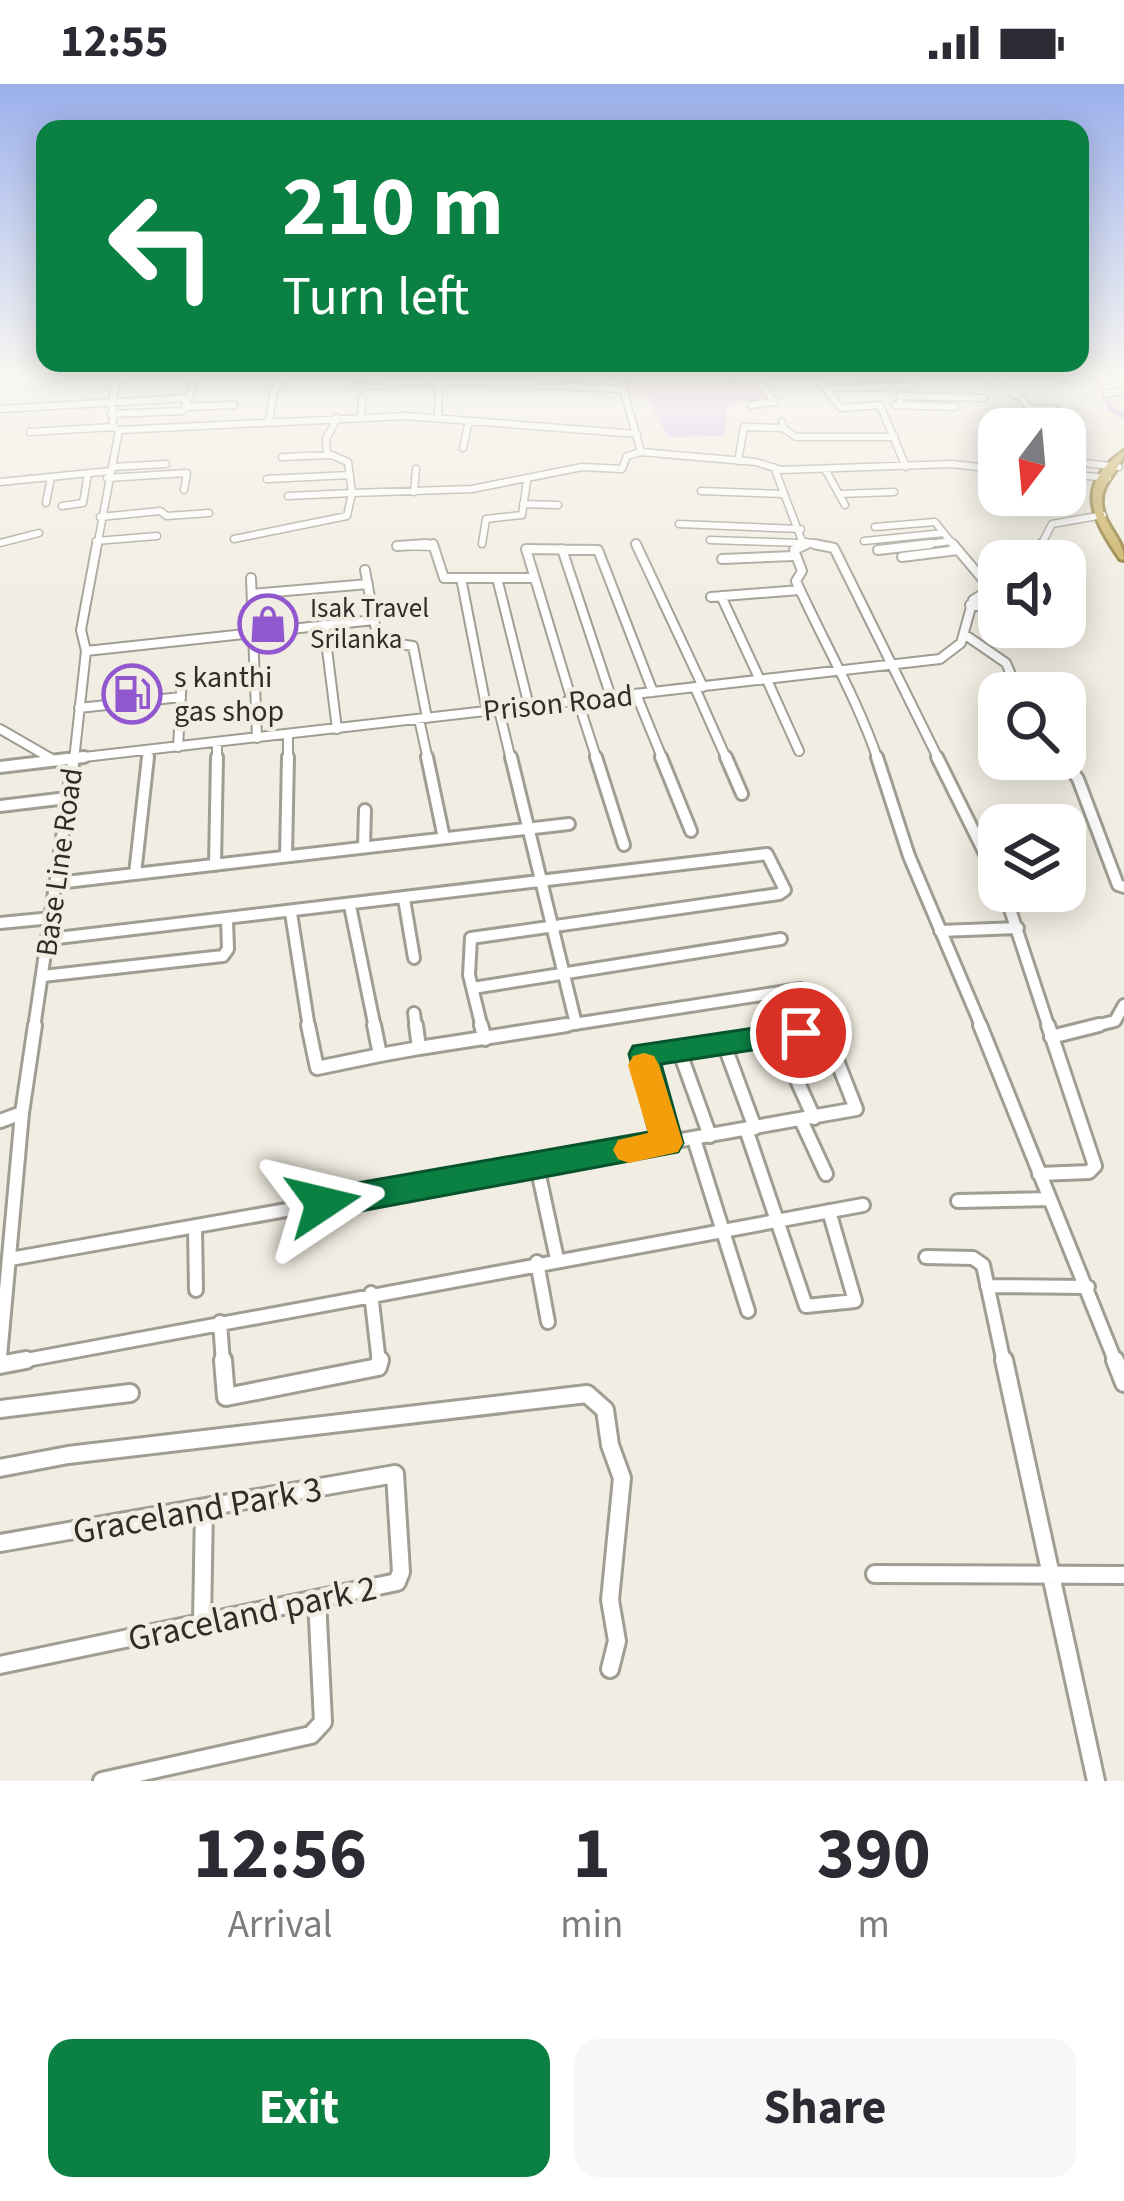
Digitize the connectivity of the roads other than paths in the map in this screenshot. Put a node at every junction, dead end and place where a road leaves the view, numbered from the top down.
1 (113, 453) edge
2 (637, 453) edge
3 (654, 453) edge
4 (740, 453) edge
5 (901, 453) edge
6 (331, 455) joint
7 (282, 457) dead end
8 (738, 461) junction
9 (166, 464) dead end
10 (775, 467) junction
11 (906, 467) junction
12 (978, 467) edge
13 (1115, 467) edge
14 (416, 469) dead end
15 (825, 469) junction
16 (110, 472) junction
17 (88, 473) junction
18 (350, 475) junction
19 (51, 477) junction
20 (267, 479) dead end
21 (527, 481) junction
22 (0, 482) edge
23 (184, 490) dead end
24 (701, 491) dead end
25 (414, 492) junction
26 (894, 492) dead end
27 (352, 493) junction
28 (783, 494) junction
29 (839, 494) junction
30 (288, 496) dead end
31 (46, 503) dead end
32 (523, 504) junction
33 (558, 505) dead end
34 (844, 505) dead end
35 (62, 506) dead end
36 (175, 506) dead end
37 (209, 513) dead end
38 (100, 514) junction
39 (1101, 515) junction
40 (679, 524) dead end
41 (875, 527) dead end
42 (801, 529) junction
43 (39, 533) dead end
44 (158, 536) dead end
45 (948, 537) junction
46 (234, 538) dead end
47 (710, 540) dead end
48 (1042, 540) edge
49 (96, 541) junction
50 (864, 541) dead end
51 (0, 543) edge
52 (806, 543) junction
53 (482, 544) dead end
54 (636, 544) dead end
55 (398, 546) dead end
56 (562, 549) junction
57 (878, 550) dead end
58 (958, 550) junction
59 (1124, 553) edge
60 (793, 556) junction
61 (902, 557) dead end
62 (722, 560) dead end
63 (365, 570) dead end
64 (978, 570) edge
65 (251, 578) dead end
66 (461, 578) junction
67 (497, 578) junction
68 (534, 578) junction
69 (368, 584) junction
70 (800, 590) junction
71 (252, 595) junction
72 (978, 599) edge
73 (970, 605) junction
74 (978, 606) edge
75 (374, 620) junction
76 (324, 625) junction
77 (253, 634) junction
78 (964, 634) junction
79 (86, 651) junction
80 (895, 665) junction
81 (837, 671) junction
82 (1010, 672) edge
83 (182, 675) dead end
84 (763, 680) junction
85 (699, 687) junction
86 (653, 692) junction
87 (636, 694) junction
88 (611, 697) junction
89 (181, 698) junction
90 (575, 701) junction
91 (529, 706) junction
92 (80, 708) junction
93 (493, 710) junction
94 (423, 718) junction
95 (0, 729) edge
96 (337, 729) junction
97 (288, 734) junction
98 (257, 738) junction
99 (217, 742) junction
100 (178, 747) junction
101 (149, 750) junction
102 (799, 751) dead end
103 (74, 758) junction
104 (55, 760) junction
105 (0, 767) edge
106 (1079, 780) edge
107 (742, 794) dead end
108 (67, 798) junction
109 (0, 806) edge
110 (364, 810) dead end
111 (569, 824) dead end
112 (531, 828) junction
113 (691, 831) dead end
114 (978, 837) edge
115 (444, 838) junction
116 (624, 844) dead end
117 (364, 848) junction
118 (286, 856) junction
119 (215, 865) junction
120 (135, 874) junction
121 (543, 881) junction
122 (57, 883) junction
123 (1124, 887) edge
124 (404, 899) junction
125 (350, 906) junction
126 (1012, 912) edge
127 (291, 913) junction
128 (52, 917) junction
129 (227, 920) junction
130 (0, 923) edge
131 (551, 926) junction
132 (1018, 928) junction
133 (940, 932) junction
134 (49, 939) junction
135 (781, 939) dead end
136 (414, 958) dead end
137 (563, 973) junction
138 (43, 976) junction
139 (472, 988) junction
140 (1124, 1005) edge
141 (414, 1013) dead end
142 (576, 1024) junction
143 (825, 1029) junction
144 (777, 1036) junction
145 (1051, 1036) junction
146 (485, 1039) junction
147 (724, 1043) junction
148 (419, 1048) junction
149 (679, 1050) junction
150 (380, 1055) junction
151 (22, 1113) junction
152 (807, 1119) junction
153 (0, 1121) edge
154 (751, 1128) junction
155 (710, 1136) junction
156 (694, 1139) junction
157 (667, 1143) junction
158 (537, 1166) junction
159 (826, 1174) dead end
160 (1039, 1174) junction
161 (1050, 1199) junction
162 (958, 1201) dead end
163 (862, 1205) dead end
164 (829, 1211) junction
165 (781, 1220) junction
166 (195, 1226) junction
167 (723, 1229) junction
168 (926, 1257) dead end
169 (10, 1258) junction
170 (557, 1259) junction
171 (537, 1262) junction
172 (4, 1284) edge
173 (987, 1286) junction
174 (1088, 1287) junction
175 (196, 1290) dead end
176 (371, 1293) junction
177 (748, 1311) dead end
178 (220, 1322) junction
179 (548, 1322) dead end
180 (0, 1355) edge
181 (1124, 1383) edge
182 (130, 1393) dead end
183 (0, 1409) edge
184 (0, 1468) edge
185 (395, 1474) joint
186 (204, 1508) junction
187 (0, 1544) edge
188 (875, 1574) dead end
189 (1124, 1575) edge
190 (1052, 1576) junction
191 (317, 1599) junction
192 (202, 1623) junction
193 (0, 1665) edge
194 (610, 1670) dead end
195 (102, 1781) edge
196 (1096, 1781) edge

1 - 16 street, Base Line Road
2 - 21 street
3 - 8 street
4 - 8 street
5 - 11 street
6 - 7 street
6 - 18 street
8 - 10 street
9 - 16 street
10 - 15 street
10 - 28 street
11 - 12 street
11 - 15 street
13 - 39 highway
14 - 25 street
15 - 29 street
16 - 17 street
16 - 23 street
16 - 38 street, Base Line Road
17 - 19 street
17 - 35 street
18 - 20 street
18 - 27 street
19 - 22 street
19 - 31 street
21 - 25 street
21 - 32 street
24 - 28 street
25 - 27 street
26 - 29 street
27 - 30 street
27 - 46 street
28 - 42 street
29 - 34 street
32 - 33 street
32 - 53 street
36 - 38 street
37 - 38 street
38 - 49 street, Base Line Road
39 - 48 street
39 - 59 highway
40 - 42 street
41 - 45 street
42 - 52 street
43 - 51 street
44 - 49 street
45 - 50 street
45 - 57 street
45 - 58 street
47 - 52 street
49 - 79 street, Base Line Road
52 - 60 street
52 - 80 street
54 - 85 street
55 - 66 street
56 - 68 street
56 - 86 street
56 - 88 street
58 - 61 street
58 - 64 street
60 - 62 street
60 - 70 street
63 - 69 street
65 - 71 street
66 - 67 street
66 - 93 street
67 - 68 street
67 - 91 street
68 - 90 street
69 - 71 street
69 - 75 street
70 - 81 street
70 - 84 street
71 - 77 street
72 - 73 street
73 - 74 street
73 - 78 street
75 - 76 street
75 - 94 street
76 - 77 street
76 - 96 street
77 - 79 street
77 - 98 street
78 - 80 street, Prison Road
78 - 82 street
79 - 92 street, Base Line Road
80 - 81 street, Prison Road
80 - 114 street
81 - 84 street, Prison Road
81 - 133 street
83 - 89 street
84 - 85 street, Prison Road
84 - 102 street
85 - 86 street, Prison Road
85 - 107 street
86 - 87 street, Prison Road
87 - 88 street, Prison Road
87 - 113 street
88 - 90 street, Prison Road
89 - 92 street
89 - 100 street
90 - 91 street, Prison Road
90 - 116 street
91 - 93 street, Prison Road
92 - 103 street, Base Line Road
93 - 94 street, Prison Road
93 - 112 street
94 - 96 street, Prison Road
94 - 115 street
95 - 104 street
96 - 97 street, Prison Road
97 - 98 street, Prison Road
97 - 118 street
98 - 99 street, Prison Road
99 - 100 street, Prison Road
99 - 119 street
100 - 101 street, Prison Road
101 - 103 street, Prison Road
101 - 120 street
103 - 104 street, Prison Road
103 - 108 street, Base Line Road
104 - 105 street, Prison Road
106 - 123 street
108 - 109 street
108 - 122 street, Base Line Road
110 - 117 street
111 - 112 street
112 - 115 street
112 - 121 street
115 - 117 street
117 - 118 street
118 - 119 street
119 - 120 street
120 - 122 street
121 - 124 street
121 - 131 street
121 - 131 street
122 - 128 street, Base Line Road
124 - 125 street
124 - 136 street
125 - 127 street
125 - 150 street
126 - 132 street
127 - 129 street
127 - 150 street
128 - 130 street
128 - 134 street, Base Line Road
129 - 134 street
129 - 138 street
131 - 137 street
131 - 139 street
132 - 133 street
132 - 145 street
133 - 160 street
134 - 138 street, Base Line Road
135 - 137 street
137 - 139 street
137 - 142 street
138 - 151 street, Base Line Road
139 - 146 street
140 - 145 street
141 - 148 street
142 - 143 street
142 - 146 street
143 - 144 street
143 - 152 street
144 - 147 street
144 - 152 street
145 - 160 street
146 - 148 street
147 - 149 street
147 - 154 street
148 - 150 street
149 - 155 street
149 - 157 street
151 - 153 street
151 - 169 street, Base Line Road
152 - 154 street
152 - 159 street
154 - 155 street
154 - 165 street
155 - 156 street
156 - 157 street
156 - 167 street
157 - 158 street
158 - 166 street
158 - 170 street
160 - 161 street
161 - 162 street
161 - 174 street
163 - 164 street
164 - 165 street
164 - 165 street
165 - 167 street
166 - 169 street
166 - 175 street
167 - 170 street
167 - 177 street
168 - 173 street
169 - 172 street, Base Line Road
170 - 171 street
171 - 176 street
171 - 179 street
172 - 180 street, Base Line Road
173 - 174 street
173 - 190 street
174 - 181 street
176 - 178 street
176 - 178 street
178 - 180 street
182 - 183 street
184 - 194 street
185 - 186 street, Graceland Park 3
185 - 191 street, Graceland park 2
186 - 187 street, Graceland Park 3
186 - 192 street
188 - 190 street
189 - 190 street
190 - 196 street
191 - 192 street, Graceland park 2
191 - 195 street
192 - 193 street, Graceland park 2

